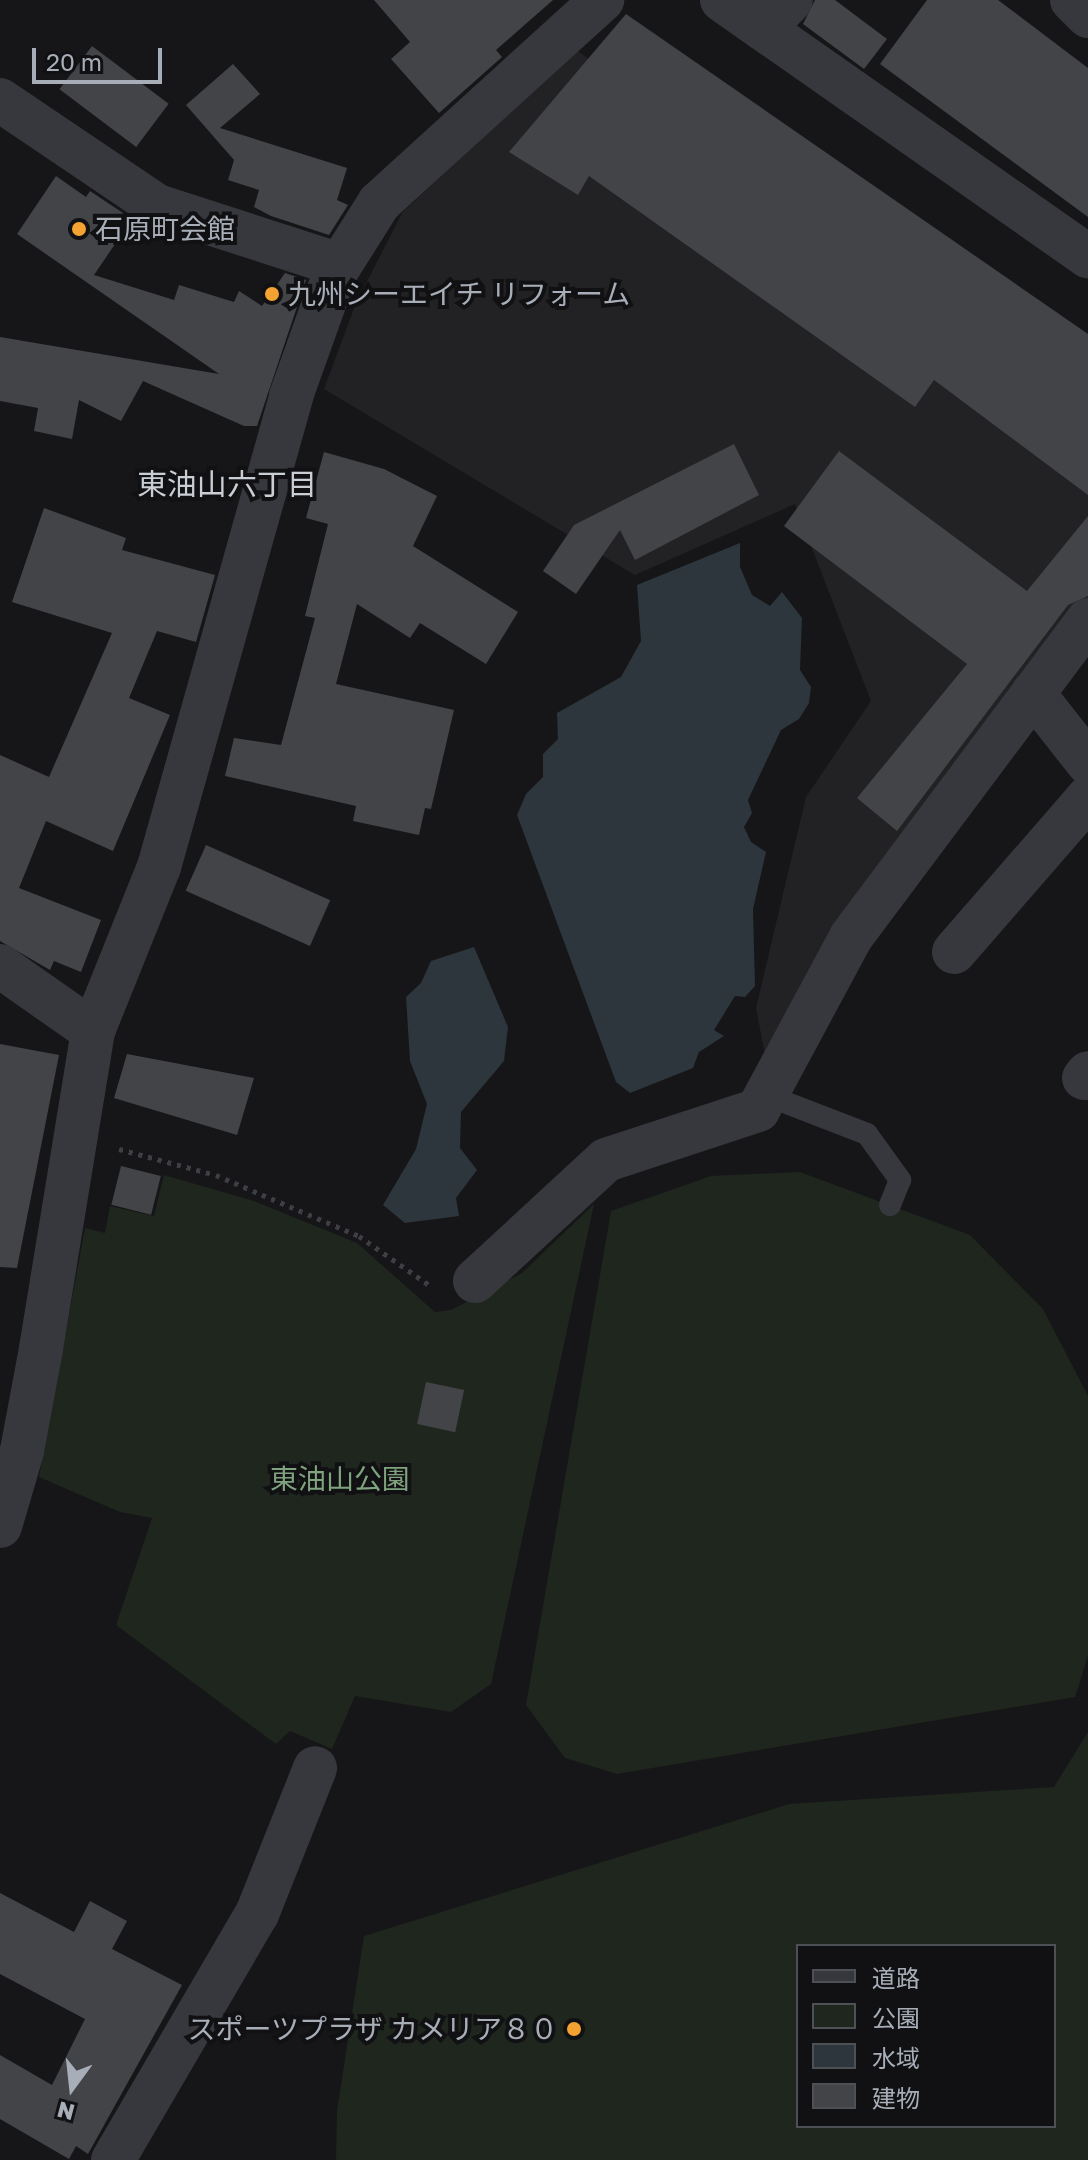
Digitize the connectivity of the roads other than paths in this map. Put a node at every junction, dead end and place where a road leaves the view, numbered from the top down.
1 (602, 0) edge
2 (722, 0) edge
3 (1072, 0) edge
4 (777, 14) edge
5 (1088, 16) edge
6 (0, 100) edge
7 (1088, 256) edge
8 (340, 265) junction
9 (1088, 620) edge
10 (1033, 693) junction
11 (1088, 763) edge
12 (1088, 798) edge
13 (954, 952) dead end
14 (0, 966) edge
15 (93, 1031) junction
16 (766, 1095) junction
17 (890, 1205) dead end
18 (475, 1281) road end
19 (0, 1526) edge
20 (315, 1768) dead end
21 (113, 2160) edge

1 - 8 street
2 - 4 street
3 - 5 street
4 - 7 street
6 - 8 street
8 - 15 street
9 - 10 street
10 - 11 street
10 - 16 street
12 - 13 street
14 - 15 street
15 - 19 street
16 - 17 lane
16 - 18 street
20 - 21 street

